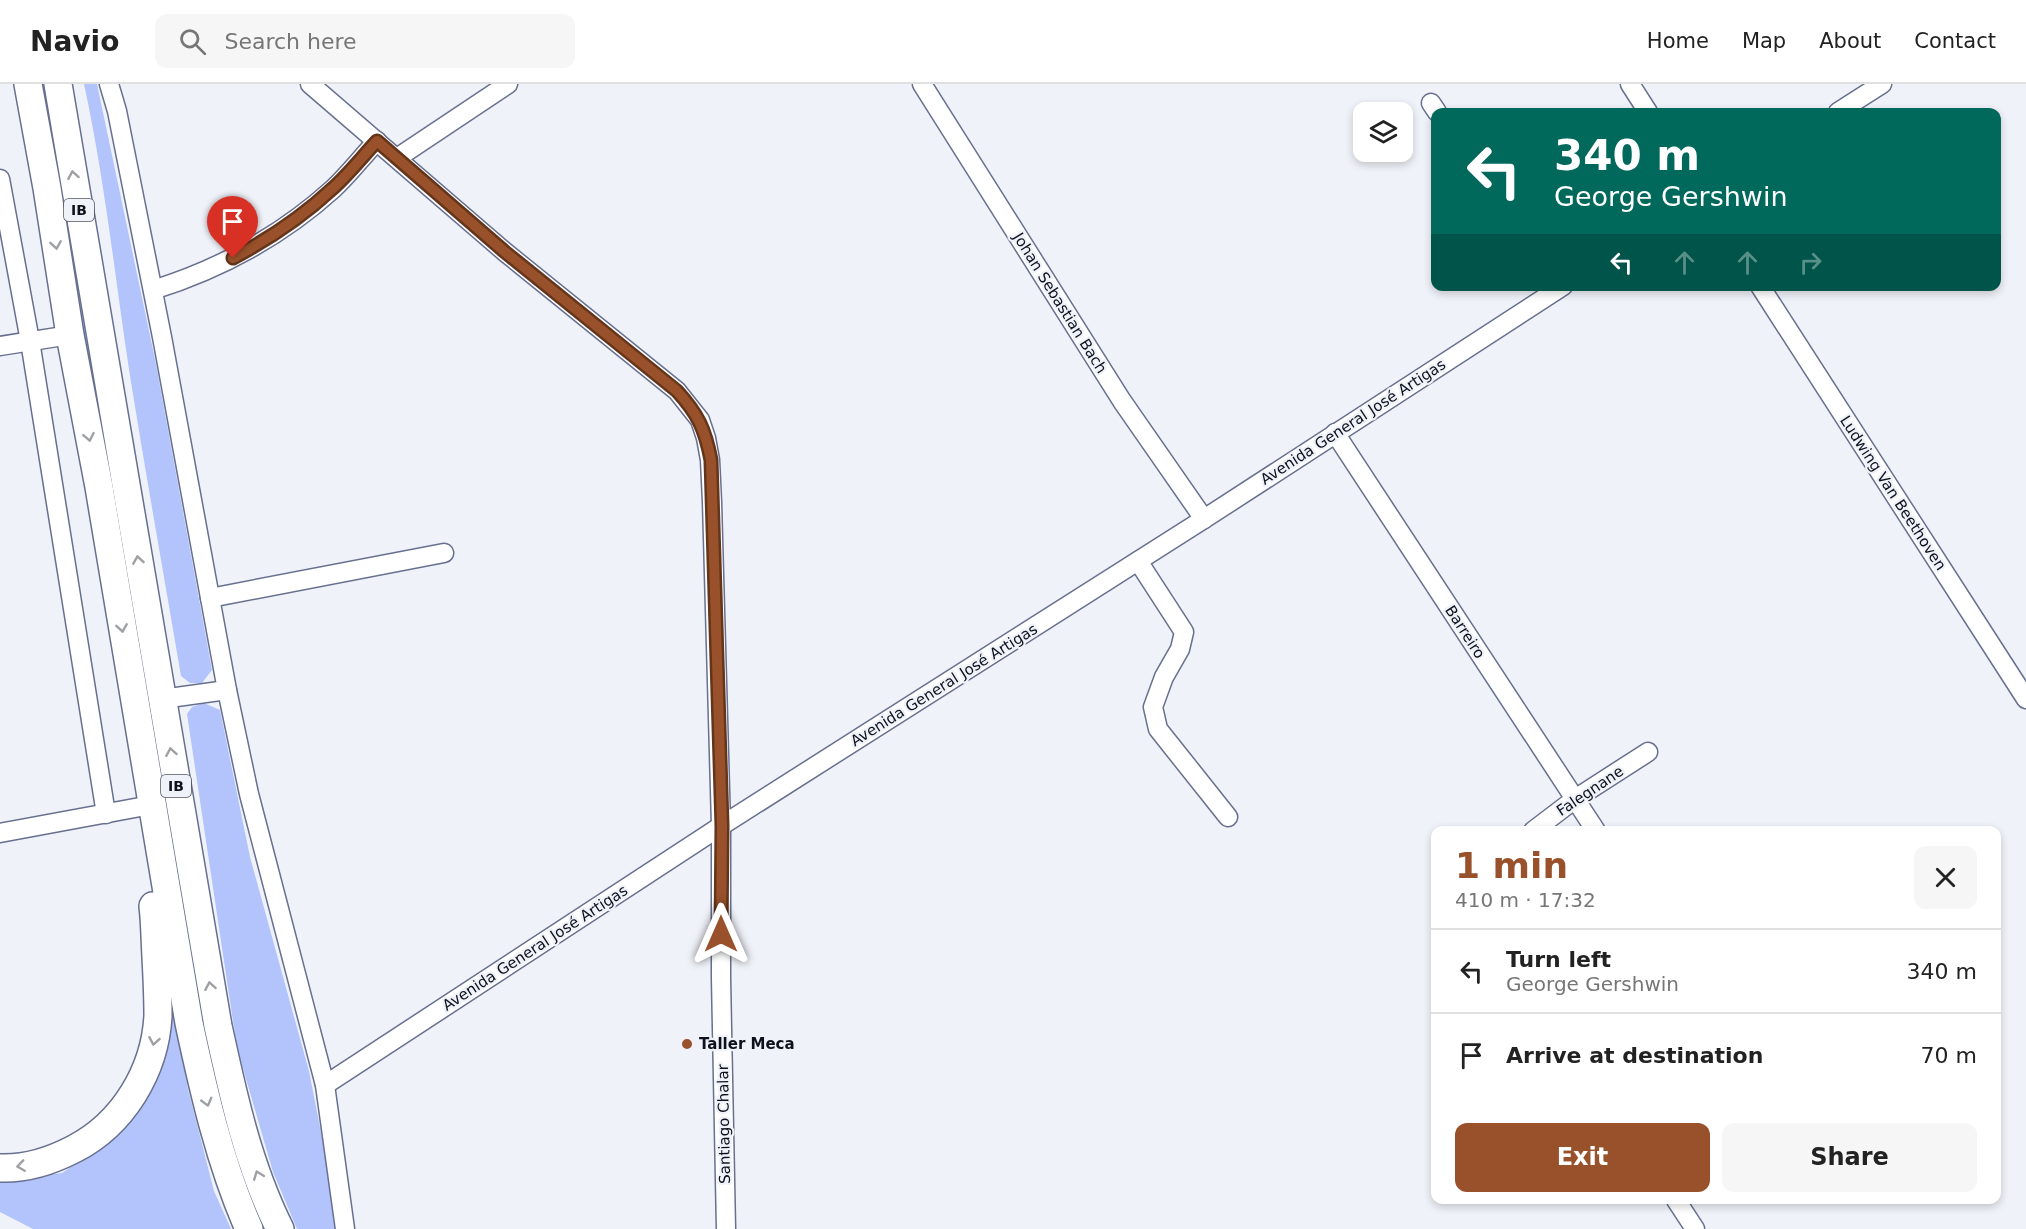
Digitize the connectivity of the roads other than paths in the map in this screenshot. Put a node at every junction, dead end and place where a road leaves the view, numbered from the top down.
1 (28, 84) edge
2 (58, 84) edge
3 (109, 84) edge
4 (310, 84) edge
5 (508, 84) edge
6 (922, 84) edge
7 (1630, 84) edge
8 (1882, 84) edge
9 (1645, 108) edge
10 (1844, 108) edge
11 (377, 141) junction
12 (397, 158) junction
13 (0, 179) edge
14 (153, 290) junction
15 (1552, 291) edge
16 (1763, 291) edge
17 (70, 335) junction
18 (30, 341) junction
19 (0, 346) edge
20 (1335, 433) junction
21 (1204, 519) junction
22 (444, 553) dead end
23 (1138, 561) junction
24 (210, 598) junction
25 (227, 690) junction
26 (162, 699) junction
27 (2026, 699) edge
28 (1648, 752) dead end
29 (1575, 800) junction
30 (152, 811) junction
31 (106, 814) junction
32 (1228, 817) dead end
33 (722, 826) junction
34 (1540, 826) edge
35 (1593, 826) edge
36 (0, 833) edge
37 (325, 1085) junction
38 (0, 1168) edge
39 (1679, 1204) edge
40 (249, 1229) edge
41 (280, 1229) edge
42 (345, 1229) edge
43 (726, 1229) edge
44 (1695, 1229) edge

1 -> 17 highway, IB
26 -> 2 highway, IB
3 - 14 street
4 - 11 street, Santiago Chalar
5 - 12 street
6 - 21 street, Johan Sebastian Bach
7 - 9 street
8 - 10 street
11 - 12 street, Santiago Chalar
11 - 14 street
12 - 33 street, Santiago Chalar
13 - 18 street
14 - 24 street
15 - 20 street, Avenida General José Artigas
16 - 27 street, Ludwing Van Beethoven
17 - 18 street
17 -> 30 highway, IB
18 - 19 street
18 - 31 street
20 - 21 street, Avenida General José Artigas
20 - 29 street, Barreiro
21 - 23 street, Avenida General José Artigas
22 - 24 street
23 - 32 street
23 - 33 street, Avenida General José Artigas
24 - 25 street
25 - 26 street
25 - 37 street
41 -> 26 highway, IB
28 - 29 street, Falegnane
29 - 34 street, Falegnane
29 - 35 street, Barreiro
30 - 31 street
30 -> 38 highway
30 -> 40 highway, IB
31 - 36 street
33 - 37 street, Avenida General José Artigas
33 - 43 street, Santiago Chalar
37 - 42 street
39 - 44 street

